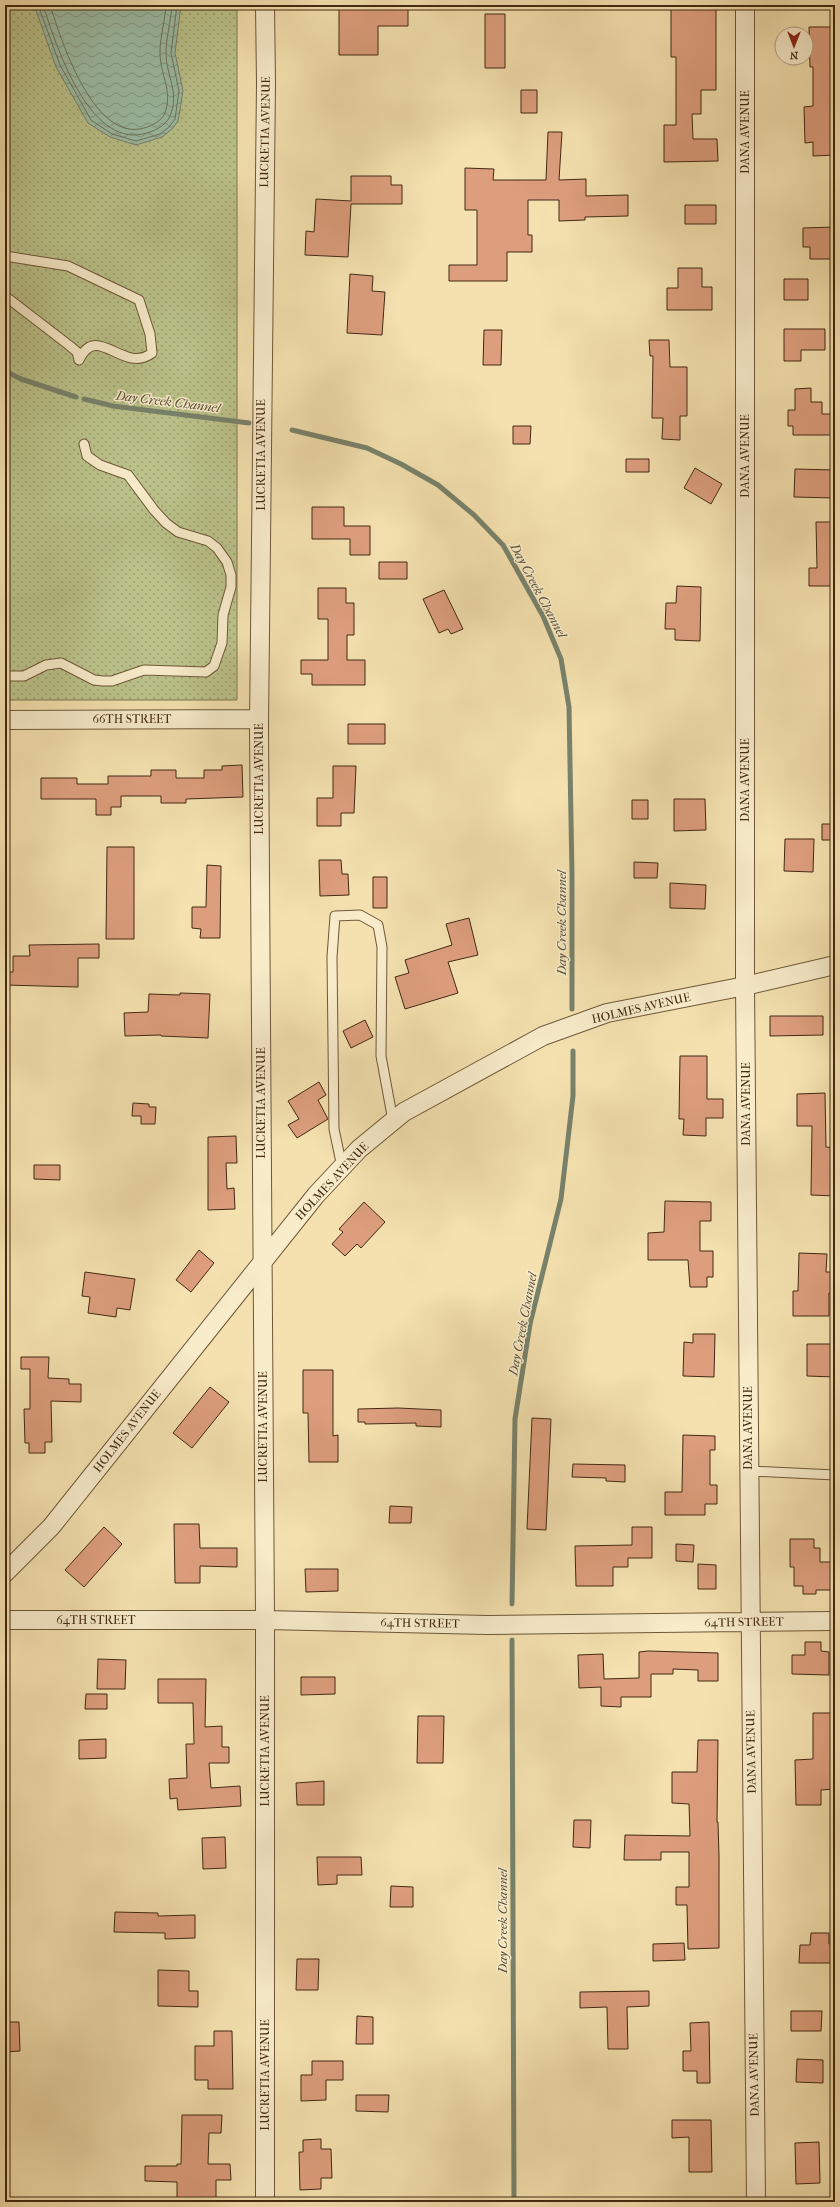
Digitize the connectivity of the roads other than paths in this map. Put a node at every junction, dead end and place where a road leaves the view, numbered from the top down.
1 (265, 5) edge
2 (745, 5) edge
3 (5, 256) edge
4 (5, 296) edge
5 (84, 444) dead end
6 (5, 676) edge
7 (259, 719) junction
8 (5, 720) edge
9 (835, 965) edge
10 (745, 986) junction
11 (393, 1121) junction
12 (342, 1167) junction
13 (262, 1260) junction
14 (749, 1471) junction
15 (835, 1475) edge
16 (5, 1573) edge
17 (5, 1620) edge
18 (264, 1620) junction
19 (750, 1621) junction
20 (835, 1621) edge
21 (266, 2202) edge
22 (756, 2202) edge

1 - 7 street, LUCRETIA AVENUE
2 - 10 street, DANA AVENUE
3 - 4 lane
5 - 6 lane
7 - 8 street, 66TH STREET
7 - 13 street, LUCRETIA AVENUE
9 - 10 street, HOLMES AVENUE
10 - 11 street, HOLMES AVENUE
10 - 14 street, DANA AVENUE
11 - 12 street, HOLMES AVENUE
11 - 12 lane
12 - 13 street, HOLMES AVENUE
13 - 16 street, HOLMES AVENUE
13 - 18 street, LUCRETIA AVENUE
14 - 15 lane
14 - 19 street, DANA AVENUE
17 - 18 street, 64TH STREET
18 - 19 street, 64TH STREET
18 - 21 street, LUCRETIA AVENUE
19 - 20 street, 64TH STREET
19 - 22 street, DANA AVENUE

